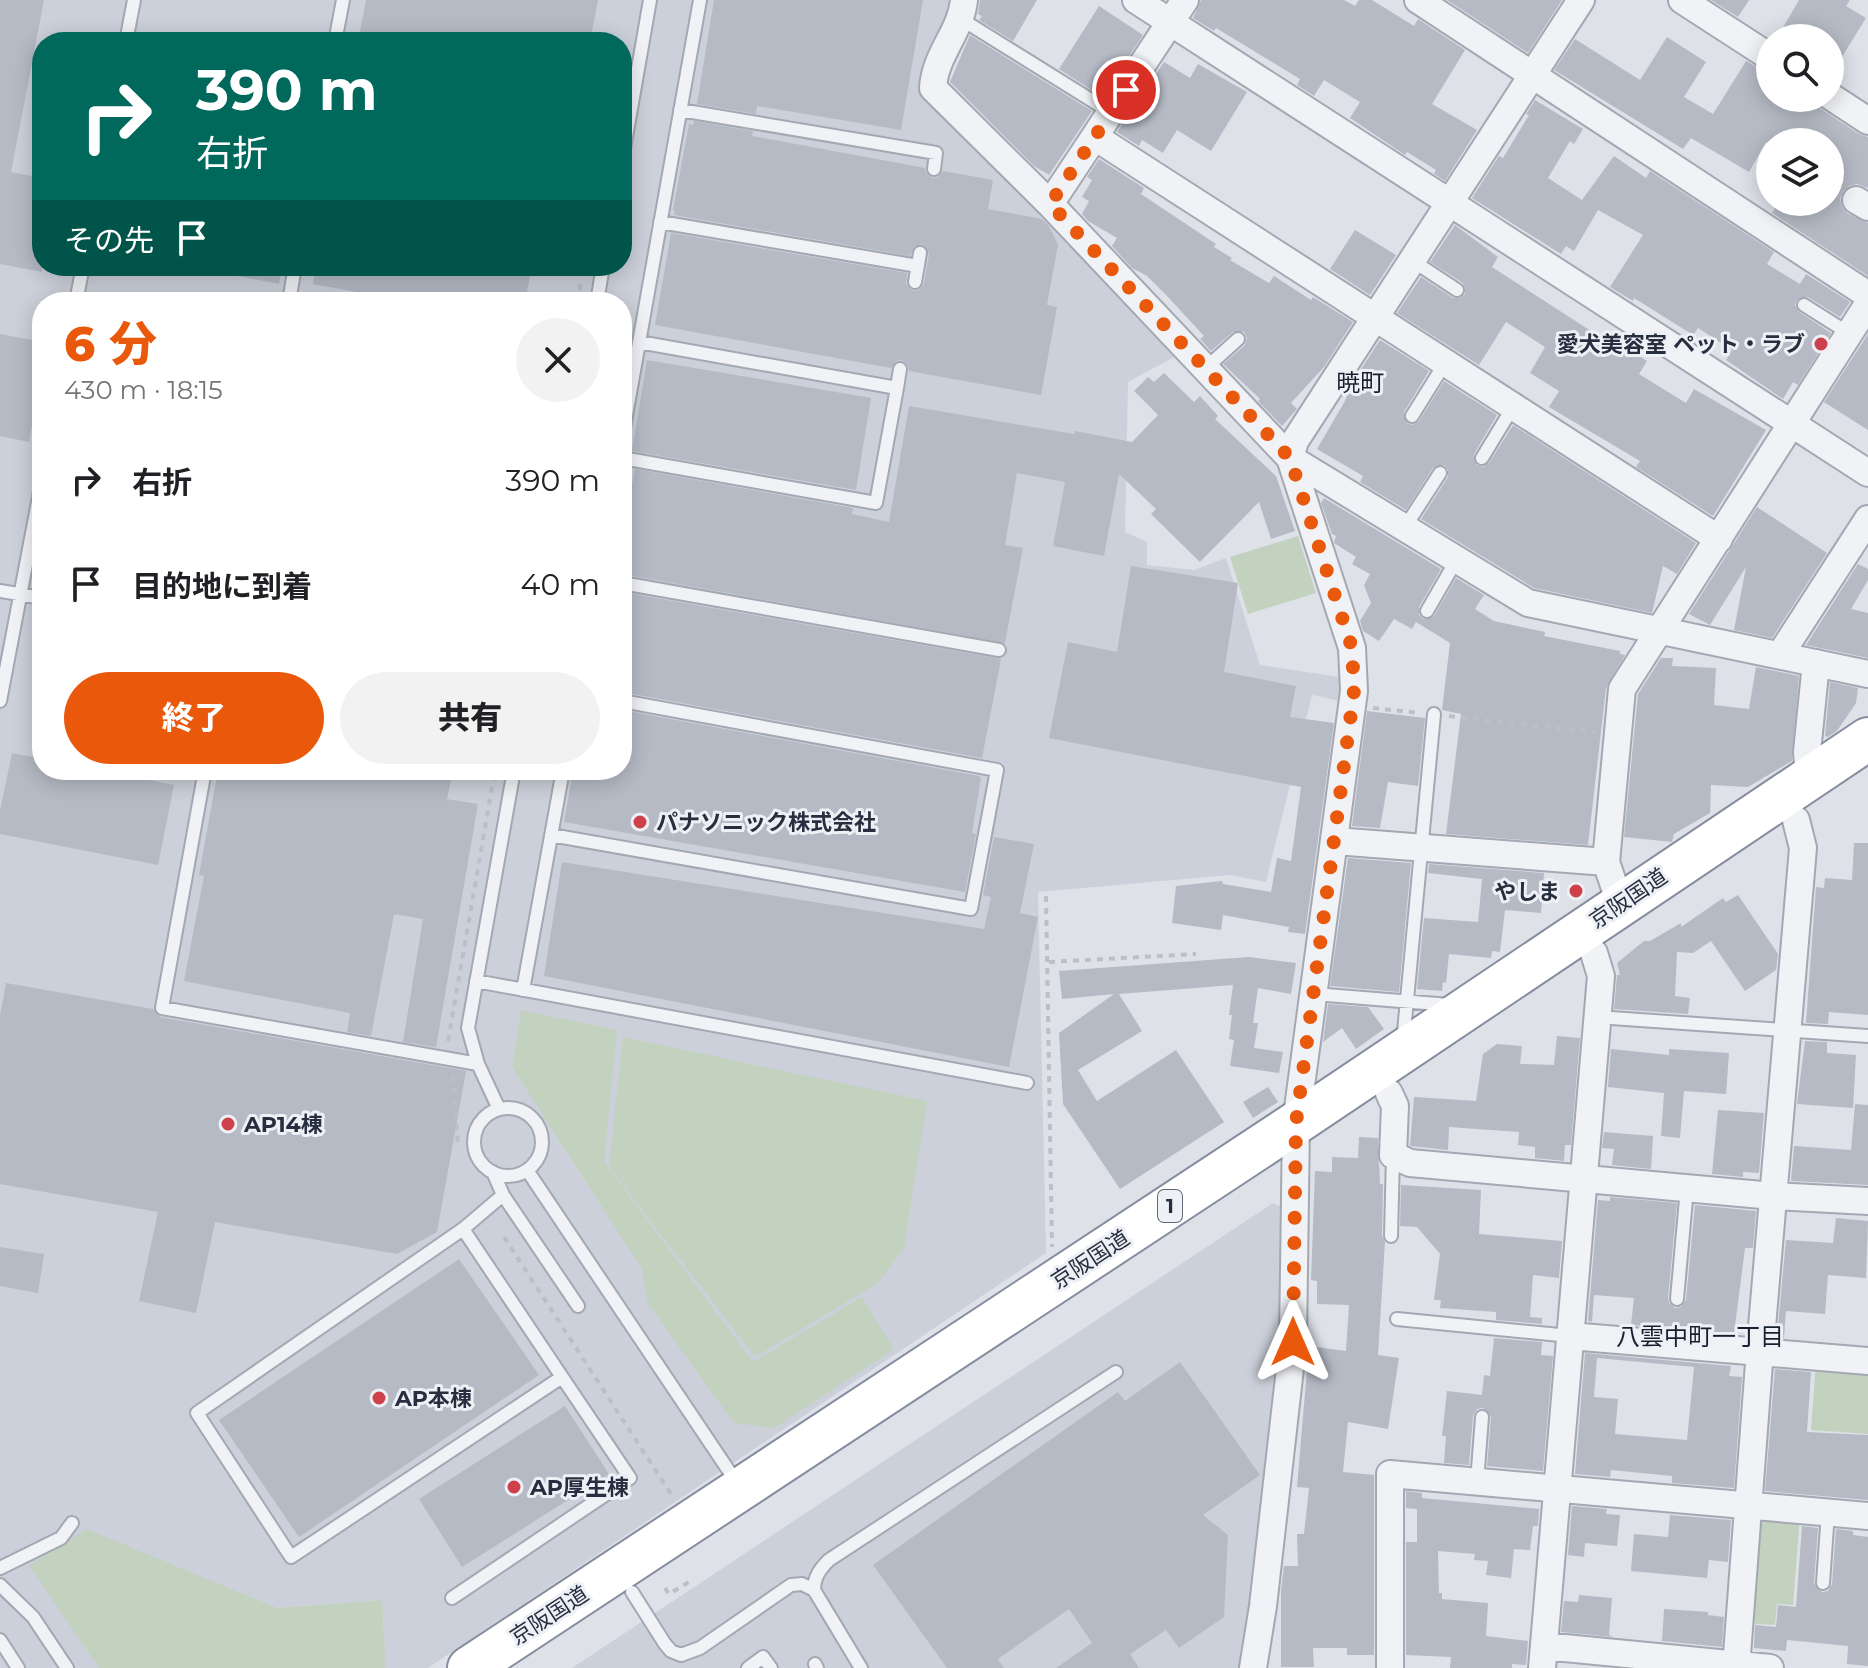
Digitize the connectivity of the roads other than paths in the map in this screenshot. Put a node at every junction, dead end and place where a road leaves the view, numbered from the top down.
1 (134, 0) edge
2 (343, 0) edge
3 (650, 0) edge
4 (700, 0) edge
5 (1136, 0) edge
6 (1185, 0) edge
7 (1418, 0) edge
8 (1581, 0) edge
9 (1682, 0) edge
10 (962, 9) edge
11 (1170, 23) junction
12 (128, 32) edge
13 (337, 32) edge
14 (1756, 48) edge
15 (1533, 74) junction
16 (632, 103) edge
17 (1844, 105) edge
18 (680, 110) junction
19 (1112, 113) junction
20 (1868, 121) edge
21 (1095, 137) junction
22 (934, 169) dead end
23 (1451, 203) junction
24 (1050, 204) junction
25 (660, 222) junction
26 (1413, 261) junction
27 (915, 282) dead end
28 (1457, 290) dead end
29 (1868, 295) edge
30 (1868, 304) edge
31 (1804, 305) dead end
32 (1376, 318) junction
33 (1850, 334) junction
34 (1238, 339) dead end
35 (639, 342) junction
36 (1445, 363) junction
37 (1206, 368) junction
38 (900, 369) dead end
39 (632, 382) edge
40 (897, 388) junction
41 (1513, 407) junction
42 (1412, 416) dead end
43 (1793, 425) junction
44 (1290, 458) junction
45 (1482, 458) dead end
46 (632, 460) edge
47 (1440, 473) dead end
48 (1868, 473) edge
49 (1868, 519) edge
50 (1405, 527) junction
51 (32, 532) edge
52 (1719, 539) junction
53 (1457, 559) junction
54 (632, 585) edge
55 (0, 591) edge
56 (20, 594) junction
57 (32, 596) edge
58 (1427, 611) dead end
59 (1658, 630) junction
60 (999, 650) dead end
61 (1780, 655) junction
62 (1816, 663) junction
63 (1868, 674) edge
64 (0, 701) edge
65 (632, 703) edge
66 (1434, 714) road end
67 (1868, 739) edge
68 (1868, 770) edge
69 (1809, 778) junction
70 (203, 780) edge
71 (512, 780) edge
72 (561, 780) edge
73 (1796, 820) junction
74 (551, 835) junction
75 (1335, 841) junction
76 (1421, 847) junction
77 (1606, 862) junction
78 (1620, 903) junction
79 (1594, 953) junction
80 (476, 981) junction
81 (523, 990) junction
82 (1314, 994) junction
83 (1407, 1001) junction
84 (1467, 1007) junction
85 (1597, 1017) junction
86 (1787, 1031) junction
87 (1868, 1036) edge
88 (1402, 1051) junction
89 (478, 1064) junction
90 (1027, 1083) dead end
91 (1389, 1093) junction
92 (499, 1109) junction
93 (1295, 1139) junction
94 (1393, 1155) junction
95 (527, 1170) junction
96 (493, 1172) junction
97 (1583, 1180) junction
98 (1687, 1188) junction
99 (503, 1195) junction
100 (1773, 1196) junction
101 (1868, 1201) edge
102 (463, 1229) junction
103 (1391, 1236) dead end
104 (1677, 1299) dead end
105 (578, 1306) dead end
106 (1397, 1319) dead end
107 (1570, 1336) junction
108 (1760, 1350) junction
109 (1868, 1361) edge
110 (1116, 1372) dead end
111 (562, 1377) junction
112 (1482, 1417) dead end
113 (1477, 1482) junction
114 (741, 1489) junction
115 (1557, 1489) junction
116 (1748, 1505) junction
117 (1828, 1512) junction
118 (1868, 1516) edge
119 (72, 1523) dead end
120 (0, 1568) edge
121 (1823, 1583) dead end
122 (0, 1585) edge
123 (648, 1590) junction
124 (814, 1590) junction
125 (452, 1598) dead end
126 (0, 1640) edge
127 (1543, 1657) edge
128 (1736, 1667) edge
129 (18, 1668) edge
130 (67, 1668) edge
131 (469, 1668) edge
132 (518, 1668) edge
133 (748, 1668) edge
134 (771, 1668) edge
135 (861, 1668) edge
136 (1253, 1668) edge
137 (1390, 1668) edge
138 (1770, 1668) edge

1 - 12 lane
2 - 13 lane
3 - 16 lane
4 - 18 lane
5 - 11 street
6 - 11 street
7 - 15 street
8 - 15 street
9 - 14 street
10 - 19 lane
10 - 24 street
11 - 19 street
11 - 23 street
15 - 23 street
15 - 29 street
17 - 20 street
18 - 22 lane
18 - 25 lane
19 - 21 street
21 - 24 street
21 - 32 street
23 - 26 street
23 - 43 street
24 - 37 street
25 - 27 lane
25 - 35 lane
26 - 28 lane
26 - 32 street
30 - 33 street
31 - 33 lane
32 - 36 street
32 - 44 street
33 - 43 street
34 - 37 lane
35 - 39 lane
35 - 40 lane
36 - 41 street
36 - 42 lane
37 - 44 street
38 - 40 lane
40 - 46 lane
41 - 45 lane
41 - 52 street
43 - 48 street
43 - 52 street
44 - 50 street
44 - 75 street
47 - 50 lane
49 - 61 street
50 - 53 street
51 - 56 lane
52 - 59 street
53 - 58 lane
53 - 59 street
54 - 60 lane
55 - 56 lane
56 - 57 lane
56 - 64 lane
59 - 61 street
59 - 77 street
61 - 62 street
62 - 63 street
62 - 69 street
65 - 74 lane
66 - 76 lane
67 - 69 highway, 京阪国道 / 1
68 - 73 highway, 京阪国道 / 1
69 - 78 highway, 京阪国道 / 1
70 - 89 lane
71 - 80 lane
72 - 74 lane
73 - 79 highway, 京阪国道 / 1
73 - 86 street
74 - 81 lane
75 - 76 street
75 - 82 street
76 - 77 street
76 - 83 lane
77 - 78 street
78 - 84 highway, 京阪国道 / 1
79 - 85 street
79 - 91 highway, 京阪国道 / 1
80 - 81 lane
80 - 89 lane
81 - 90 lane
82 - 83 lane
82 - 93 street
83 - 84 lane
83 - 88 lane
84 - 88 highway, 京阪国道 / 1
85 - 86 lane
85 - 97 street
86 - 87 lane
86 - 100 street
88 - 93 highway, 京阪国道 / 1
89 - 92 lane
91 - 93 highway, 京阪国道 / 1
91 - 94 street
92 - 95 lane
92 - 96 lane
93 - 114 highway, 京阪国道 / 1
93 - 123 highway, 京阪国道 / 1
93 - 136 street
94 - 97 street
94 - 103 lane
95 - 96 lane
95 - 114 lane
96 - 99 lane
97 - 98 street
97 - 107 street
98 - 100 street
98 - 104 lane
99 - 102 lane
99 - 105 lane
100 - 101 street
100 - 108 street
102 - 111 lane
102 - 111 lane
106 - 107 lane
107 - 108 street
107 - 115 street
108 - 109 street
108 - 116 street
110 - 124 lane
111 - 125 lane
112 - 113 lane
113 - 115 street
113 - 137 street
114 - 131 highway, 京阪国道 / 1
115 - 116 street
115 - 127 street
116 - 117 street
116 - 128 street
117 - 118 street
117 - 121 lane
119 - 120 lane
122 - 130 lane
123 - 124 lane
123 - 132 highway, 京阪国道 / 1
124 - 135 lane
126 - 129 lane
127 - 128 street
128 - 138 street
133 - 134 lane

